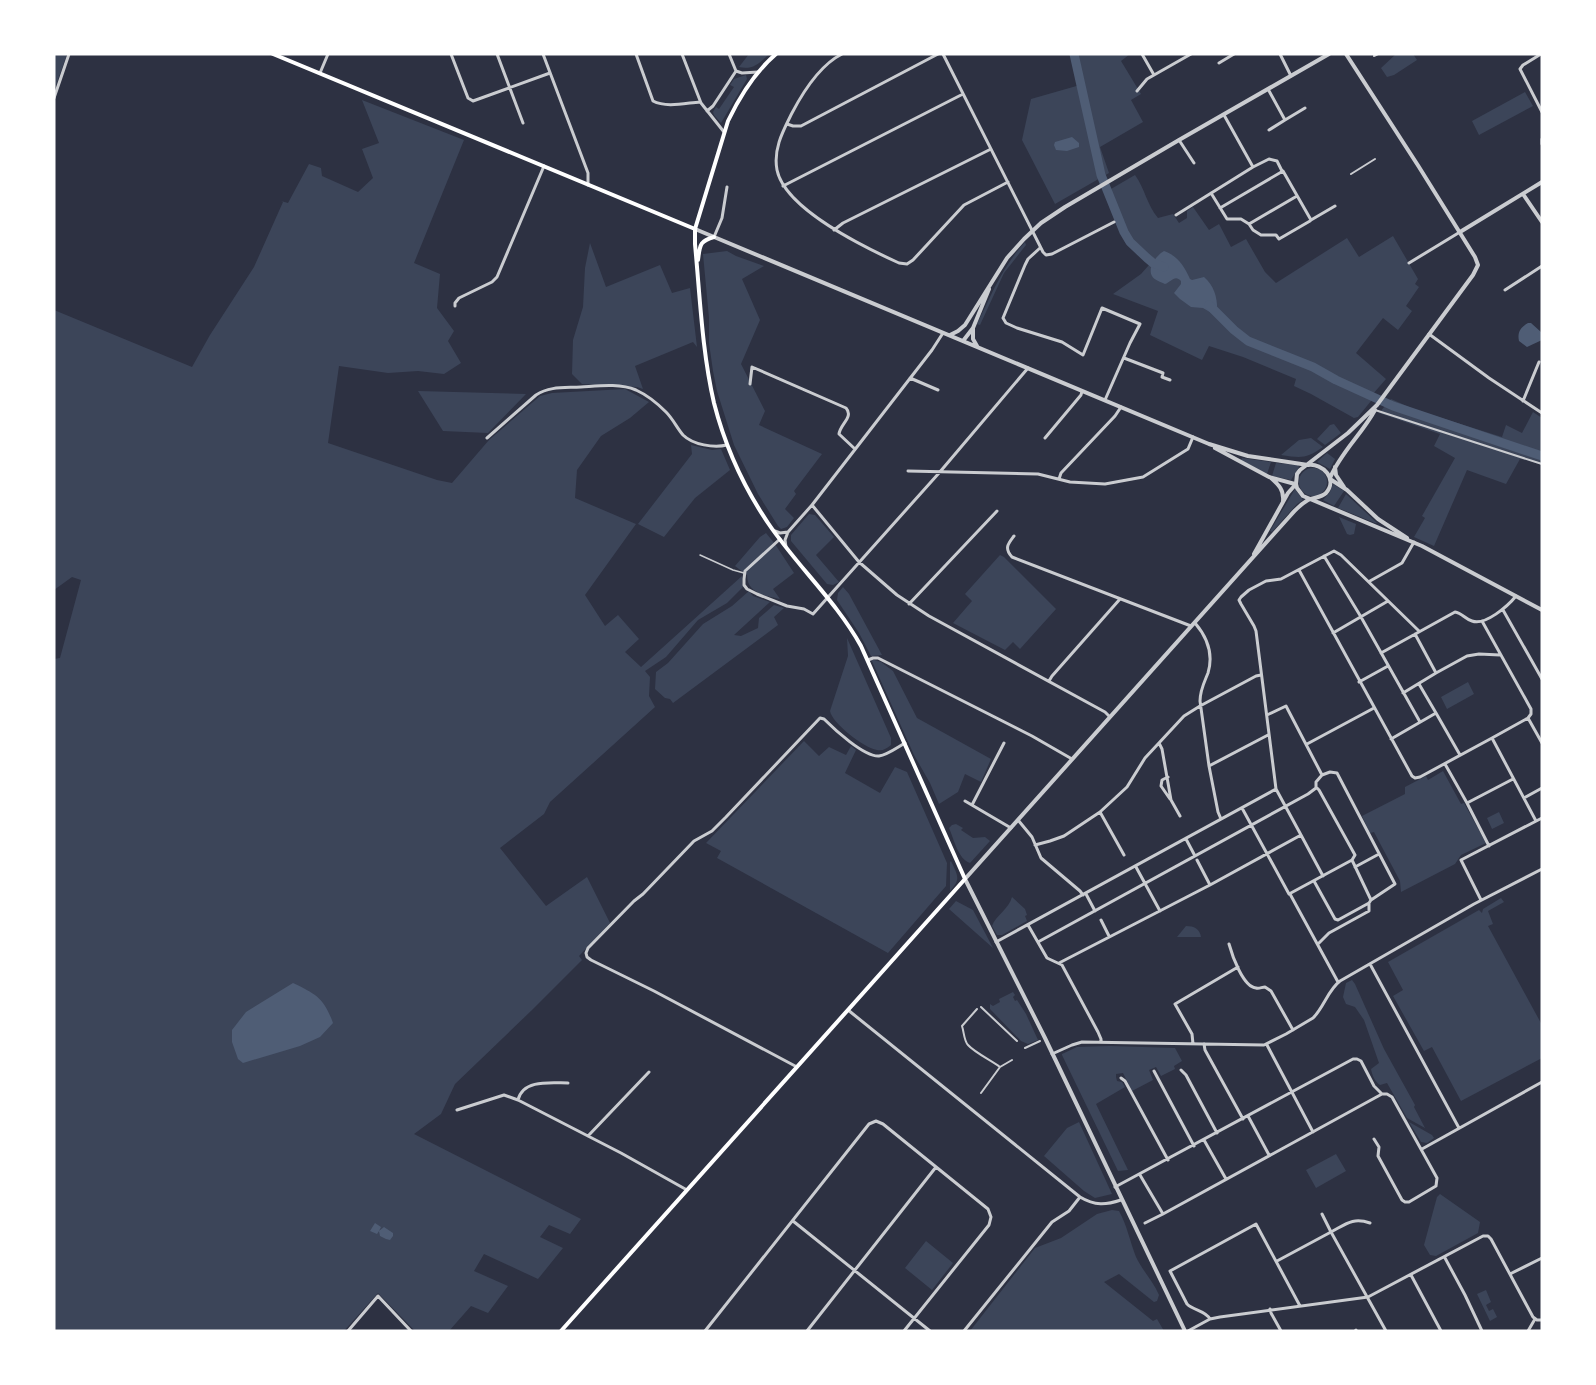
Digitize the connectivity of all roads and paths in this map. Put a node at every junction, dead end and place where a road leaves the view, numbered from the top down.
1 (69, 54) edge
2 (273, 54) edge
3 (328, 54) edge
4 (451, 54) edge
5 (497, 54) edge
6 (543, 54) edge
7 (636, 54) edge
8 (682, 54) edge
9 (729, 54) edge
10 (776, 54) edge
11 (842, 54) edge
12 (938, 54) edge
13 (943, 54) edge
14 (1142, 54) edge
15 (1191, 54) edge
16 (1234, 54) edge
17 (1280, 54) edge
18 (1329, 54) edge
19 (1346, 54) edge
20 (1378, 54) edge
21 (1541, 54) edge
22 (1374, 56) dead end
23 (1219, 63) dead end
24 (736, 71) junction
25 (758, 72) junction
26 (320, 73) junction
27 (550, 73) junction
28 (1154, 75) junction
29 (1292, 76) junction
30 (510, 88) junction
31 (1268, 89) junction
32 (1137, 91) dead end
33 (963, 94) junction
34 (54, 98) edge
35 (700, 102) junction
36 (1305, 108) dead end
37 (707, 111) junction
38 (1542, 112) edge
39 (1224, 115) junction
40 (1286, 120) junction
41 (523, 123) dead end
42 (787, 123) junction
43 (1269, 130) dead end
44 (724, 132) junction
45 (1542, 139) edge
46 (1179, 140) junction
47 (1542, 144) edge
48 (991, 149) junction
49 (1376, 159) dead end
50 (1194, 163) dead end
51 (544, 166) junction
52 (1253, 167) junction
53 (1283, 171) junction
54 (1352, 174) dead end
55 (1008, 182) junction
56 (1542, 182) edge
57 (588, 185) junction
58 (783, 186) junction
59 (727, 187) dead end
60 (1211, 193) junction
61 (1523, 194) junction
62 (1297, 196) junction
63 (1335, 206) dead end
64 (1220, 208) junction
65 (1176, 215) dead end
66 (1311, 220) junction
67 (1114, 222) dead end
68 (1542, 222) edge
69 (1250, 224) junction
70 (694, 229) junction
71 (834, 230) junction
72 (1032, 231) junction
73 (1460, 232) junction
74 (714, 237) junction
75 (1040, 248) junction
76 (1409, 263) dead end
77 (1542, 266) edge
78 (698, 270) junction
79 (990, 287) junction
80 (1505, 290) dead end
81 (455, 306) dead end
82 (965, 325) junction
83 (973, 328) junction
84 (944, 333) junction
85 (1429, 334) junction
86 (949, 336) junction
87 (963, 341) junction
88 (977, 347) junction
89 (1124, 358) junction
90 (1539, 362) dead end
91 (1028, 368) junction
92 (910, 378) junction
93 (1170, 380) dead end
94 (750, 384) dead end
95 (938, 390) dead end
96 (1082, 391) junction
97 (1105, 400) junction
98 (1523, 401) junction
99 (1120, 406) junction
100 (1376, 407) junction
101 (1542, 413) edge
102 (487, 438) dead end
103 (1045, 438) dead end
104 (1193, 438) junction
105 (727, 444) junction
106 (1209, 444) junction
107 (855, 449) junction
108 (1336, 464) junction
109 (1542, 464) edge
110 (1308, 465) junction
111 (908, 471) dead end
112 (939, 472) junction
113 (1270, 478) junction
114 (1059, 479) junction
115 (1330, 479) junction
116 (1296, 484) junction
117 (1347, 490) junction
118 (1312, 499) junction
119 (1283, 502) junction
120 (812, 505) junction
121 (997, 511) dead end
122 (772, 530) junction
123 (788, 532) junction
124 (1014, 536) dead end
125 (780, 538) junction
126 (1414, 542) junction
127 (786, 547) junction
128 (700, 555) dead end
129 (1324, 556) junction
130 (859, 562) junction
131 (1243, 569) junction
132 (1299, 570) junction
133 (745, 573) junction
134 (1370, 581) junction
135 (1516, 596) junction
136 (827, 597) junction
137 (1120, 599) junction
138 (1388, 601) junction
139 (909, 604) junction
140 (1503, 610) junction
141 (1542, 610) edge
142 (813, 614) junction
143 (1361, 617) junction
144 (809, 619) dead end
145 (1482, 621) junction
146 (1193, 625) junction
147 (1417, 632) junction
148 (1333, 633) junction
149 (1381, 653) junction
150 (1500, 655) junction
151 (868, 660) junction
152 (1388, 666) junction
153 (1436, 673) junction
154 (1261, 675) junction
155 (1542, 679) edge
156 (1049, 681) junction
157 (1359, 682) junction
158 (1419, 684) junction
159 (1403, 693) junction
160 (1200, 706) junction
161 (1374, 708) junction
162 (1436, 713) junction
163 (1267, 715) junction
164 (1110, 717) junction
165 (1528, 718) junction
166 (1420, 723) junction
167 (1268, 735) junction
168 (1492, 738) junction
169 (1391, 739) junction
170 (1542, 742) edge
171 (905, 743) junction
172 (1004, 743) dead end
173 (1159, 743) junction
174 (1306, 744) junction
175 (1460, 755) junction
176 (1072, 759) junction
177 (1445, 764) junction
178 (1209, 766) junction
179 (1322, 775) junction
180 (1168, 777) junction
181 (1513, 778) junction
182 (1316, 788) junction
183 (1542, 788) edge
184 (1276, 789) junction
185 (1524, 798) junction
186 (1171, 800) junction
187 (965, 801) dead end
188 (1467, 803) junction
189 (972, 805) junction
190 (1285, 806) junction
191 (1242, 808) junction
192 (1100, 812) junction
193 (1180, 816) dead end
194 (1542, 818) edge
195 (1221, 819) junction
196 (1018, 820) junction
197 (1536, 821) junction
198 (1251, 825) junction
199 (1011, 828) junction
200 (1301, 835) junction
201 (1186, 838) junction
202 (1035, 845) junction
203 (1490, 846) junction
204 (1267, 854) junction
205 (1379, 854) junction
206 (1124, 855) dead end
207 (1196, 858) junction
208 (1352, 860) junction
209 (1136, 867) junction
210 (1354, 867) junction
211 (1542, 870) edge
212 (1323, 876) junction
213 (965, 879) junction
214 (1314, 881) junction
215 (1145, 884) junction
216 (1210, 885) junction
217 (1289, 894) junction
218 (1084, 895) junction
219 (1481, 901) junction
220 (1370, 902) junction
221 (1095, 911) junction
222 (1160, 911) junction
223 (1101, 920) dead end
224 (1028, 925) junction
225 (1109, 936) junction
226 (996, 942) junction
227 (1038, 942) junction
228 (1229, 944) dead end
229 (1318, 944) junction
230 (1059, 963) junction
231 (1370, 964) junction
232 (1238, 967) junction
233 (1338, 982) junction
234 (981, 1006) dead end
235 (977, 1009) dead end
236 (848, 1010) junction
237 (1293, 1030) junction
238 (1017, 1041) dead end
239 (1040, 1041) dead end
240 (1101, 1042) junction
241 (1193, 1044) junction
242 (1204, 1044) junction
243 (1267, 1044) junction
244 (1025, 1048) dead end
245 (1052, 1054) junction
246 (1012, 1060) dead end
247 (797, 1067) junction
248 (1000, 1067) junction
249 (1181, 1070) dead end
250 (1154, 1071) dead end
251 (649, 1072) dead end
252 (1120, 1078) dead end
253 (568, 1083) dead end
254 (1542, 1083) edge
255 (1292, 1092) junction
256 (981, 1093) dead end
257 (1382, 1094) junction
258 (518, 1100) junction
259 (457, 1110) dead end
260 (1248, 1116) junction
261 (1243, 1119) junction
262 (1459, 1128) junction
263 (1217, 1132) junction
264 (1313, 1132) junction
265 (588, 1136) junction
266 (1374, 1139) dead end
267 (1204, 1140) junction
268 (1194, 1146) junction
269 (1422, 1149) junction
270 (1269, 1155) junction
271 (1168, 1160) junction
272 (936, 1167) junction
273 (1140, 1175) junction
274 (1226, 1179) junction
275 (1115, 1187) junction
276 (687, 1190) junction
277 (1080, 1197) junction
278 (1121, 1200) junction
279 (1163, 1214) junction
280 (1322, 1214) dead end
281 (793, 1221) junction
282 (1145, 1223) dead end
283 (1370, 1223) dead end
284 (1331, 1232) junction
285 (1444, 1257) junction
286 (1542, 1258) edge
287 (1277, 1261) junction
288 (855, 1271) junction
289 (1510, 1274) junction
290 (1411, 1275) junction
291 (1368, 1297) junction
292 (1300, 1305) junction
293 (1270, 1309) junction
294 (915, 1318) junction
295 (1534, 1318) junction
296 (1210, 1319) junction
297 (1542, 1320) edge
298 (348, 1331) edge
299 (411, 1331) edge
300 (561, 1331) edge
301 (705, 1331) edge
302 (807, 1331) edge
303 (904, 1331) edge
304 (930, 1331) edge
305 (964, 1331) edge
306 (1187, 1331) edge
307 (1281, 1331) edge
308 (1386, 1331) edge
309 (1441, 1331) edge
310 (1482, 1331) edge
311 (1528, 1331) edge

1 - 34 street
2 - 26 main road
3 - 26 street
4 - 30 street
5 - 30 street
6 - 27 street
7 - 35 street
8 - 35 street
9 - 24 street
10 - 25 main road
11 - 42 street
12 - 42 street
13 - 33 street
14 - 28 street
15 - 28 street
16 - 23 street
17 - 29 street
18 - 29 street
19 - 73 street
20 - 22 street
21 - 38 street
24 - 25 street
24 - 37 street
25 - 44 main road
26 - 51 main road
27 - 30 street
27 - 57 street
28 - 32 street
29 - 31 street
30 - 41 street
31 - 39 street
31 - 40 street
33 - 48 street
33 - 58 street
35 - 37 street
36 - 40 street
37 - 44 street
39 - 46 street
39 - 52 street
40 - 43 street
42 - 58 street
44 - 70 main road
45 - 47 street
46 - 50 street
46 - 72 street
48 - 55 street
48 - 71 street
49 - 54 street
51 - 57 main road
51 - 81 street
52 - 53 street
52 - 60 street
53 - 62 street
53 - 64 street
55 - 71 street
55 - 72 street
56 - 61 street
57 - 70 main road
58 - 71 street
59 - 74 street
60 - 64 street
60 - 65 street
61 - 68 street
61 - 73 street
62 - 66 street
62 - 69 street
63 - 66 street
64 - 69 street
66 - 69 street
67 - 75 street
70 - 74 street
70 - 78 main road
72 - 75 street
72 - 79 street
73 - 76 street
73 - 85 street
74 - 78 main road
74 - 84 street
75 - 89 street
77 - 80 street
78 - 105 main road
79 - 82 street
79 - 83 street
82 - 86 street
82 - 87 street
83 - 87 street
83 - 88 street
84 - 86 street
84 - 92 street
85 - 98 street
85 - 100 street
86 - 87 street
87 - 88 street
88 - 91 street
89 - 93 street
89 - 97 street
90 - 98 street
91 - 96 street
91 - 112 street
92 - 95 street
92 - 107 street
94 - 107 street
96 - 97 street
96 - 103 street
97 - 99 street
98 - 101 street
99 - 104 street
99 - 114 street
100 - 108 street
100 - 109 street
100 - 110 street
102 - 105 street
104 - 106 street
104 - 114 street
105 - 122 main road
106 - 110 street
106 - 113 street
107 - 120 street
108 - 115 street
108 - 117 street
110 - 115 street
110 - 116 street
111 - 112 street
112 - 114 street
112 - 130 street
113 - 116 street
113 - 119 street
115 - 117 street
115 - 118 street
116 - 118 street
116 - 119 street
117 - 126 street
118 - 126 street
118 - 131 street
119 - 131 street
120 - 123 street
120 - 130 street
121 - 139 street
122 - 123 street
122 - 125 main road
123 - 127 street
124 - 137 street
125 - 127 main road
125 - 133 street
126 - 134 street
126 - 135 street
127 - 136 main road
128 - 133 lane
129 - 132 street
129 - 134 street
129 - 143 street
130 - 136 street
130 - 139 street
131 - 146 street
132 - 148 street
132 - 154 street
133 - 142 street
134 - 138 street
135 - 140 street
135 - 141 street
136 - 142 street
136 - 151 main road
137 - 146 street
137 - 156 street
138 - 143 street
138 - 147 street
139 - 156 street
140 - 145 street
140 - 155 street
142 - 144 lane
143 - 148 street
143 - 149 street
145 - 147 street
145 - 150 street
146 - 160 street
146 - 164 street
147 - 149 street
147 - 153 street
148 - 157 street
149 - 152 street
150 - 153 street
150 - 165 street
151 - 171 main road
151 - 176 street
152 - 157 street
152 - 159 street
153 - 158 street
154 - 160 street
154 - 163 street
156 - 164 street
157 - 161 street
158 - 159 street
158 - 162 street
159 - 166 street
160 - 173 street
160 - 178 street
161 - 169 street
161 - 174 street
162 - 166 street
162 - 175 street
163 - 167 street
163 - 174 street
164 - 176 street
165 - 168 street
165 - 170 street
166 - 169 street
167 - 178 street
167 - 184 street
168 - 175 street
168 - 181 street
169 - 177 street
171 - 213 main road
171 - 247 street
172 - 189 street
173 - 180 street
173 - 192 street
174 - 179 street
175 - 177 street
176 - 196 street
177 - 188 street
178 - 195 street
179 - 182 street
179 - 205 street
180 - 186 street
180 - 186 street
181 - 185 street
181 - 188 street
182 - 190 street
182 - 208 street
183 - 185 street
184 - 190 street
184 - 191 street
185 - 197 street
186 - 193 street
187 - 189 street
188 - 203 street
189 - 199 street
190 - 198 street
190 - 200 street
191 - 195 street
191 - 198 street
192 - 202 street
192 - 206 street
194 - 197 street
195 - 201 street
196 - 199 street
196 - 202 street
197 - 203 street
198 - 204 street
198 - 207 street
199 - 213 street
200 - 204 street
200 - 212 street
201 - 207 street
201 - 209 street
202 - 218 street
203 - 219 street
204 - 216 street
204 - 217 street
205 - 210 street
205 - 220 street
207 - 215 street
207 - 216 street
208 - 210 street
208 - 212 street
209 - 215 street
209 - 218 street
210 - 220 street
211 - 219 street
212 - 214 street
213 - 226 street
213 - 236 main road
214 - 217 street
214 - 220 street
215 - 221 street
215 - 222 street
216 - 222 street
217 - 229 street
218 - 221 street
218 - 224 street
219 - 231 street
220 - 229 street
221 - 227 street
222 - 225 street
223 - 225 street
224 - 226 street
224 - 227 street
225 - 230 street
226 - 245 street
227 - 230 street
228 - 232 street
229 - 233 street
230 - 240 street
231 - 233 street
231 - 262 street
232 - 237 street
232 - 241 street
233 - 237 street
234 - 238 street
235 - 248 street
236 - 247 main road
236 - 277 street
237 - 243 street
239 - 244 street
240 - 241 street
240 - 245 street
241 - 242 street
242 - 243 street
242 - 261 street
243 - 255 street
245 - 275 street
246 - 248 street
247 - 276 main road
248 - 256 street
249 - 263 street
250 - 268 street
251 - 265 street
252 - 271 street
253 - 258 street
254 - 262 street
255 - 257 street
255 - 260 street
255 - 264 street
257 - 264 street
257 - 269 street
258 - 259 street
258 - 265 street
260 - 261 street
260 - 270 street
261 - 263 street
262 - 269 street
263 - 267 street
264 - 270 street
265 - 276 street
266 - 269 street
267 - 268 street
267 - 274 street
268 - 271 street
270 - 274 street
271 - 273 street
272 - 281 street
272 - 288 street
272 - 294 street
273 - 275 street
273 - 279 street
274 - 279 street
275 - 278 street
276 - 300 main road
277 - 278 street
277 - 305 street
278 - 306 street
279 - 282 street
280 - 284 street
281 - 288 street
281 - 301 street
283 - 284 street
284 - 287 street
284 - 291 street
285 - 289 street
285 - 290 street
285 - 310 street
286 - 289 street
287 - 292 street
287 - 296 street
288 - 294 street
288 - 302 street
289 - 295 street
290 - 291 street
290 - 309 street
291 - 292 street
291 - 308 street
292 - 293 street
293 - 296 street
293 - 307 street
294 - 303 street
294 - 304 street
295 - 297 street
295 - 311 street
296 - 306 street
298 - 299 street

